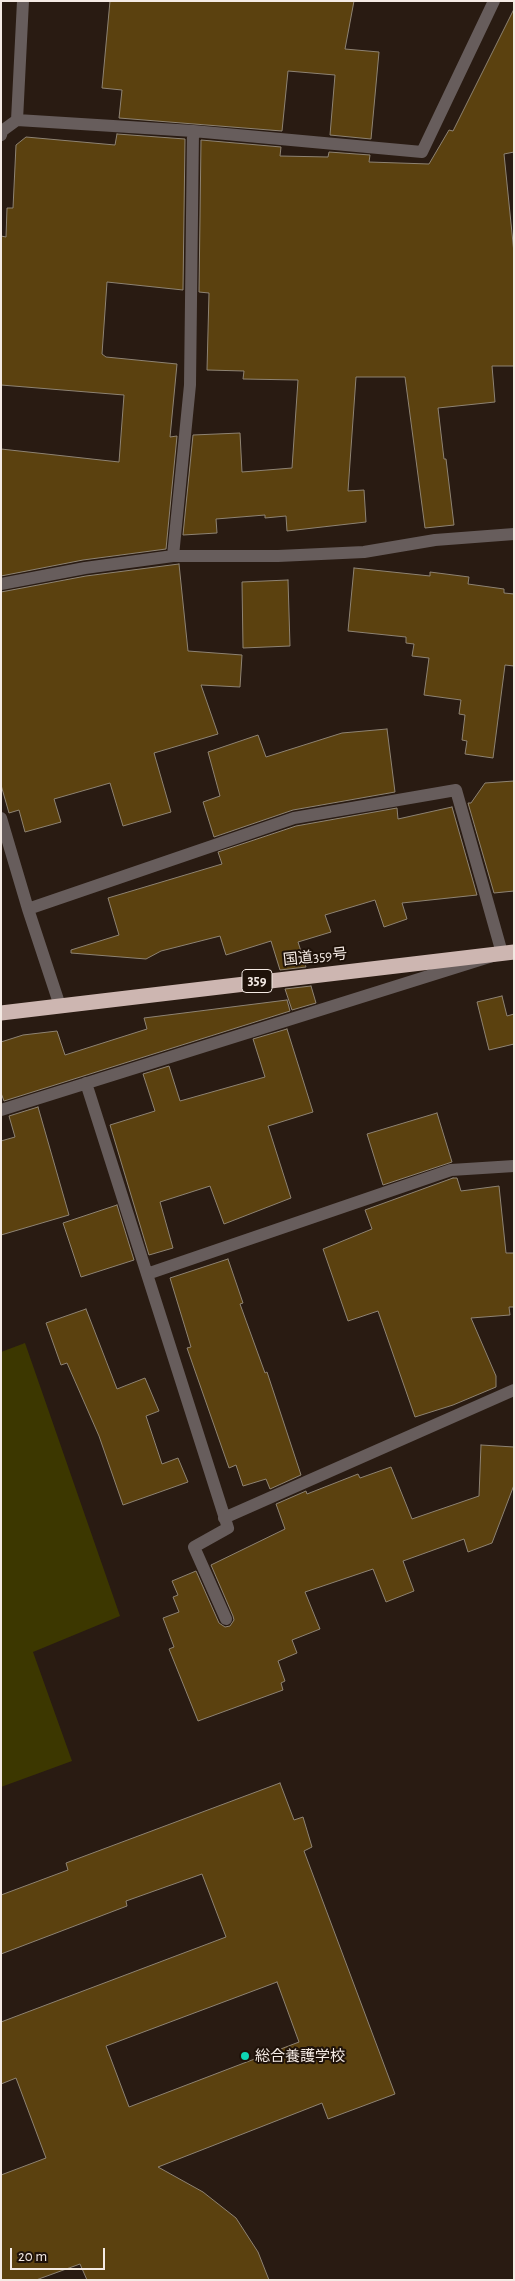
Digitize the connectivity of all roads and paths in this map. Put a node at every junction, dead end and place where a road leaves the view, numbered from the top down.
1 (23, 1) edge
2 (494, 1) edge
3 (17, 120) junction
4 (193, 131) junction
5 (1, 135) edge
6 (514, 534) edge
7 (173, 556) junction
8 (1, 584) edge
9 (1, 818) edge
10 (28, 909) junction
11 (508, 952) edge
12 (60, 1006) junction
13 (1, 1013) edge
14 (86, 1083) junction
15 (1, 1110) edge
16 (514, 1166) edge
17 (147, 1274) junction
18 (514, 1390) edge
19 (224, 1518) junction
20 (226, 1619) dead end

1 - 3 street
2 - 4 street
3 - 4 street
3 - 5 street
4 - 7 street
6 - 7 street
7 - 8 street
9 - 10 street
10 - 11 street
10 - 12 street
11 - 12 highway, 国道359号 / 359
11 - 14 street
12 - 13 highway, 国道359号 / 359
14 - 15 street
14 - 17 street
16 - 17 street
17 - 19 street
18 - 19 street
19 - 20 street

